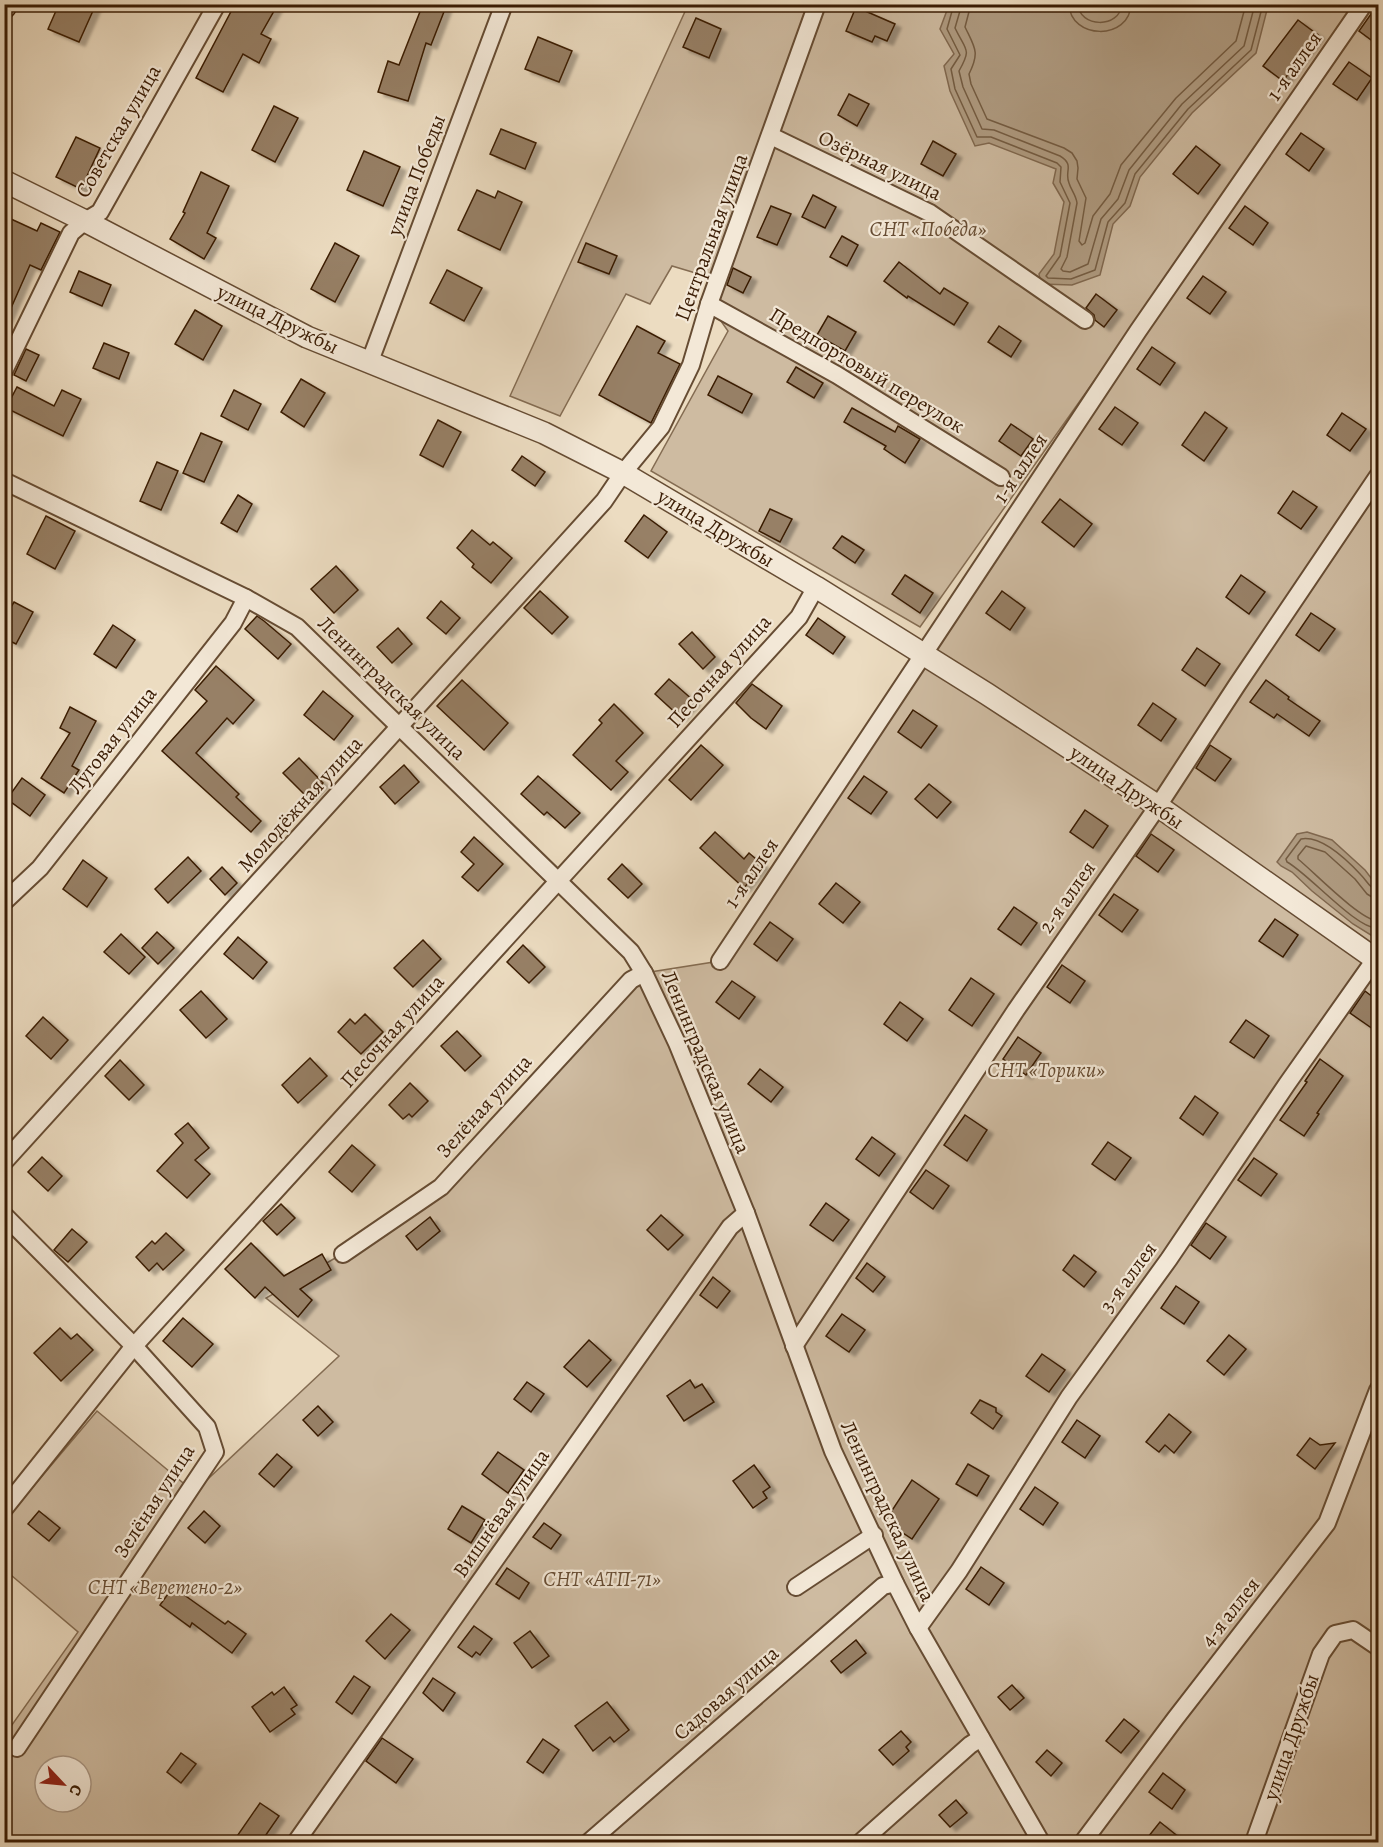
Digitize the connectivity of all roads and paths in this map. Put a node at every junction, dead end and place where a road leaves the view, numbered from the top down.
1 (217, 4) edge
2 (504, 4) edge
3 (817, 4) edge
4 (1364, 4) edge
5 (771, 136) junction
6 (4, 181) edge
7 (85, 221) junction
8 (709, 304) junction
9 (1085, 320) dead end
10 (370, 361) junction
11 (4, 371) edge
12 (624, 473) junction
13 (1378, 476) edge
14 (1001, 477) dead end
15 (4, 481) edge
16 (816, 587) junction
17 (246, 598) junction
18 (924, 654) junction
19 (400, 727) junction
20 (1158, 806) junction
21 (559, 882) junction
22 (4, 902) edge
23 (1378, 959) edge
24 (720, 961) dead end
25 (644, 973) junction
26 (4, 1162) edge
27 (746, 1213) junction
28 (4, 1215) edge
29 (343, 1254) dead end
30 (134, 1346) junction
31 (794, 1346) junction
32 (1378, 1390) edge
33 (4, 1509) edge
34 (874, 1535) junction
35 (895, 1583) junction
36 (796, 1587) dead end
37 (918, 1628) junction
38 (1378, 1647) edge
39 (981, 1738) junction
40 (17, 1748) dead end
41 (296, 1842) edge
42 (589, 1842) edge
43 (861, 1842) edge
44 (1041, 1842) edge
45 (1083, 1842) edge
46 (1254, 1842) edge

1 - 7 street, Советская улица
2 - 10 street, улица Победы
3 - 5 street, Центральная улица
4 - 18 street, 1-я аллея
5 - 8 street, Центральная улица
5 - 9 street, Озёрная улица
6 - 7 street, улица Дружбы
7 - 10 street, улица Дружбы
7 - 11 street, Советская улица
8 - 12 street, Центральная улица
8 - 14 street, Предпортовый переулок
10 - 12 street, улица Дружбы
12 - 16 street, улица Дружбы
12 - 19 street, Молодёжная улица
13 - 20 street, 2-я аллея
15 - 17 street, Ленинградская улица
16 - 18 street, улица Дружбы
16 - 21 street, Песочная улица
17 - 19 street, Ленинградская улица
17 - 22 street, Луговая улица
18 - 20 street, улица Дружбы
18 - 24 street, 1-я аллея
19 - 21 street, Ленинградская улица
19 - 26 street, Молодёжная улица
20 - 23 street, улица Дружбы
20 - 31 street, 2-я аллея
21 - 25 street, Ленинградская улица
21 - 30 street, Песочная улица
23 - 37 street, 3-я аллея
25 - 27 street, Ленинградская улица
25 - 29 street, Зелёная улица
27 - 31 street, Ленинградская улица
27 - 41 street, Вишнёвая улица
28 - 30 street
30 - 33 street, Песочная улица
30 - 40 street, Зелёная улица
31 - 34 street, Ленинградская улица
32 - 45 street, 4-я аллея
34 - 35 street, Ленинградская улица
34 - 36 street
35 - 37 street, Ленинградская улица
35 - 42 street, Садовая улица
37 - 39 street, Ленинградская улица
38 - 46 street, улица Дружбы
39 - 43 street
39 - 44 street, Ленинградская улица

